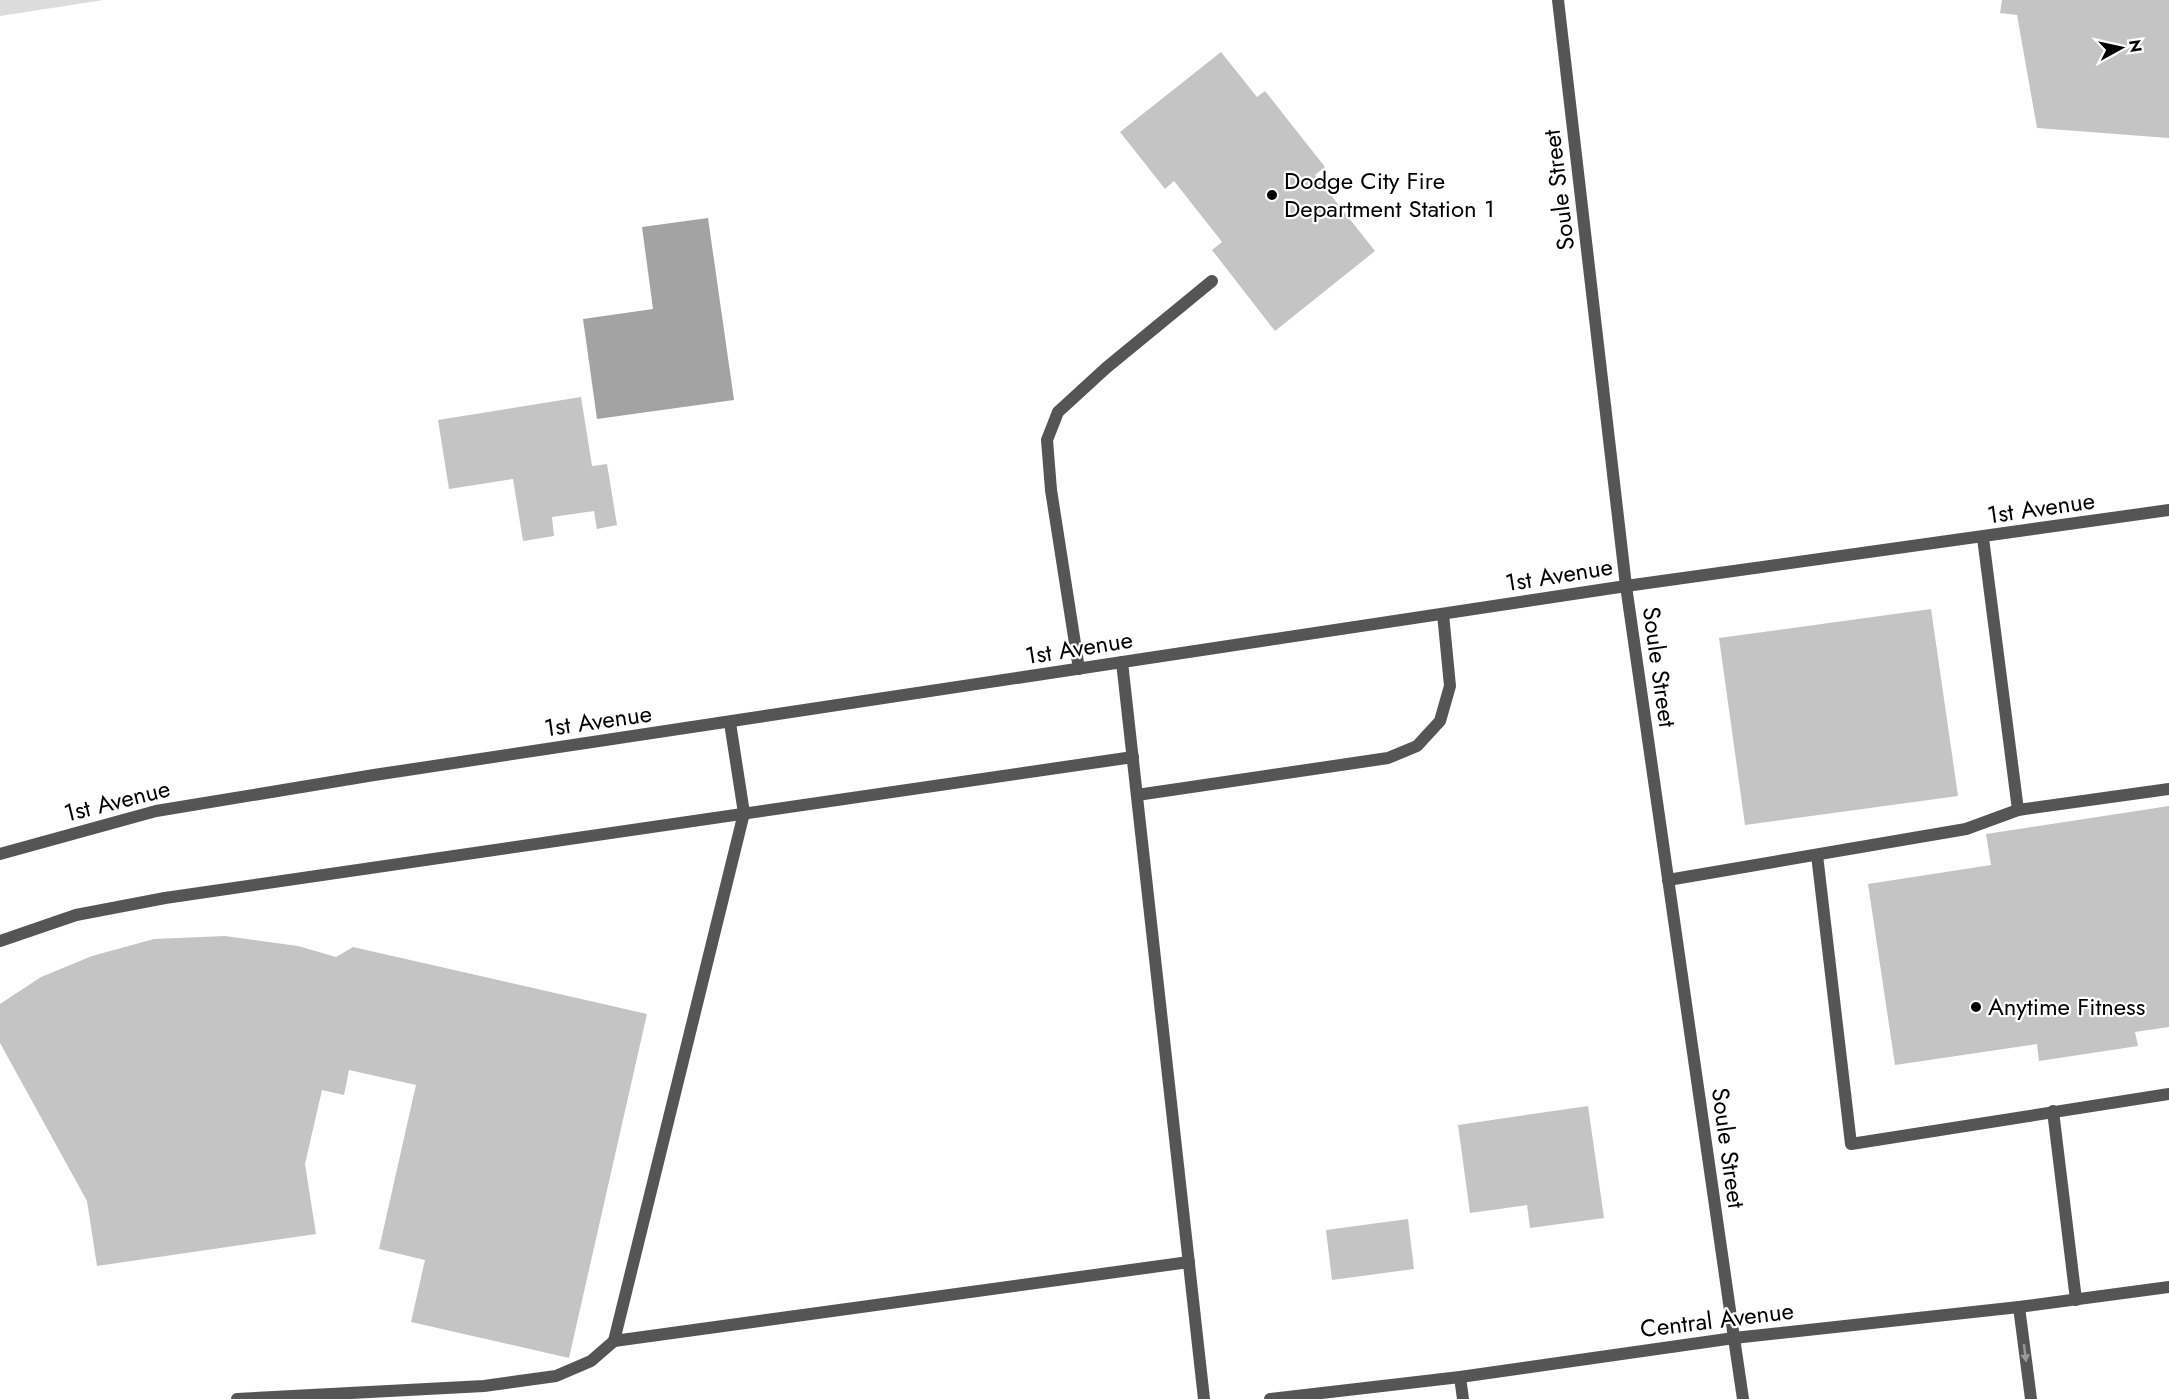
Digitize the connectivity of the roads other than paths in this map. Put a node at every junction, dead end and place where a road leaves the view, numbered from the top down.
1 (1558, 0) edge
2 (1212, 281) dead end
3 (2169, 510) edge
4 (1983, 538) junction
5 (1626, 586) junction
6 (1443, 614) junction
7 (1122, 662) junction
8 (1079, 669) junction
9 (730, 723) junction
10 (1133, 757) junction
11 (2169, 789) edge
12 (1137, 795) junction
13 (2018, 810) junction
14 (744, 813) junction
15 (0, 854) edge
16 (1817, 855) junction
17 (1668, 880) junction
18 (0, 941) edge
19 (2169, 1094) edge
20 (2053, 1111) junction
21 (1189, 1262) junction
22 (2169, 1287) edge
23 (2076, 1300) junction
24 (2019, 1307) junction
25 (1734, 1338) junction
26 (614, 1341) junction
27 (1460, 1377) junction
28 (237, 1399) edge
29 (1204, 1399) edge
30 (1270, 1399) edge
31 (1463, 1399) edge
32 (1743, 1399) edge
33 (2031, 1399) edge

1 - 5 street, Soule Street
2 - 8 street
3 - 4 street, 1st Avenue
4 - 5 street, 1st Avenue
4 - 13 street
5 - 6 street, 1st Avenue
5 - 17 street, Soule Street
6 - 7 street, 1st Avenue
6 - 12 street
7 - 8 street, 1st Avenue
7 - 10 street
8 - 9 street, 1st Avenue
9 - 14 street
9 - 15 street, 1st Avenue
10 - 12 street
10 - 14 street
11 - 13 street
12 - 21 street
13 - 16 street
14 - 18 street
14 - 26 street
16 - 17 street
16 - 20 street
17 - 25 street, Soule Street
19 - 20 street
20 - 23 street
21 - 26 street
21 - 29 street
22 - 23 street, Central Avenue
23 - 24 street, Central Avenue
24 - 25 street, Central Avenue
24 -> 33 street
25 - 27 street, Central Avenue
25 - 32 street, Soule Street
26 - 28 street
27 - 30 street, Central Avenue
27 - 31 street

